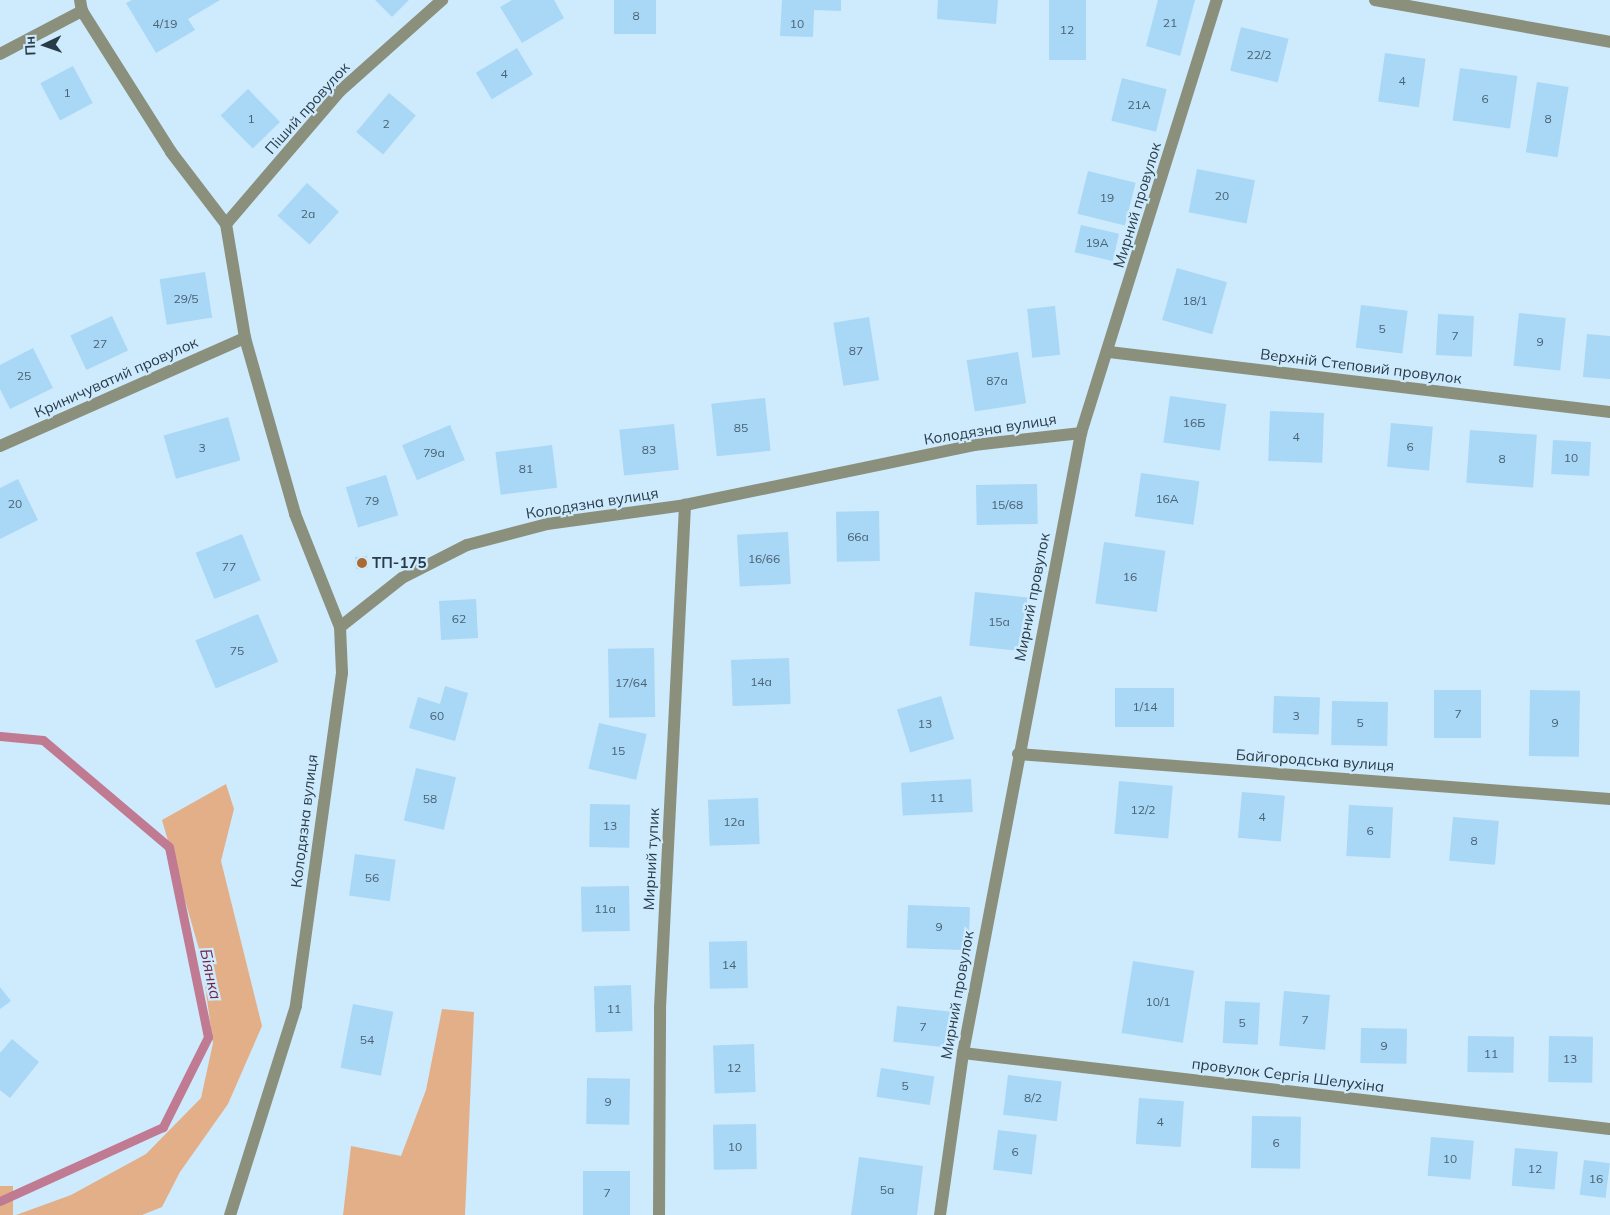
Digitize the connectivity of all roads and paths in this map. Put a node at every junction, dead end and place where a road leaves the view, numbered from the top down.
1 (442, 0) edge
2 (1217, 0) edge
3 (1375, 0) edge
4 (81, 6) edge
5 (1610, 42) edge
6 (0, 54) edge
7 (226, 224) junction
8 (245, 338) junction
9 (1109, 352) junction
10 (1610, 412) edge
11 (1081, 433) junction
12 (0, 446) edge
13 (685, 505) junction
14 (340, 627) junction
15 (1018, 754) junction
16 (1610, 799) edge
17 (963, 1053) junction
18 (1610, 1129) edge
19 (230, 1215) edge
20 (659, 1215) edge
21 (940, 1215) edge

1 - 7 street, Піший провулок
2 - 9 street, Мирний провулок
3 - 5 street
4 - 6 street
4 - 7 street
7 - 8 street
8 - 12 street, Криничуватий провулок
8 - 14 street
9 - 10 street, Верхній Степовий провулок
9 - 11 street, Мирний провулок
11 - 13 street, Колодязна вулиця
11 - 15 street, Мирний провулок
13 - 14 street, Колодязна вулиця
13 - 20 street, Мирний тупик
14 - 19 street, Колодязна вулиця
15 - 16 street, Байгородська вулиця
15 - 17 street, Мирний провулок
17 - 18 street, провулок Сергія Шелухіна
17 - 21 street, Мирний провулок

